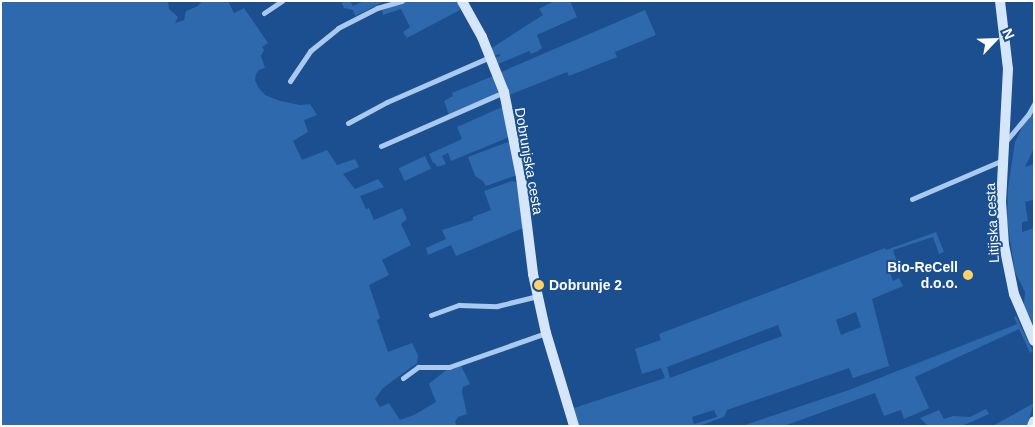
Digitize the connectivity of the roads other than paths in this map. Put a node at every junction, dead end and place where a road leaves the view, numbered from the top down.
1 (282, 1) edge
2 (402, 1) edge
3 (462, 1) edge
4 (1000, 1) edge
5 (264, 13) dead end
6 (490, 56) junction
7 (290, 81) dead end
8 (504, 92) junction
9 (1034, 104) edge
10 (348, 123) dead end
11 (1005, 143) junction
12 (381, 146) dead end
13 (1003, 160) junction
14 (912, 198) dead end
15 (538, 296) junction
16 (431, 315) dead end
17 (546, 333) junction
18 (1034, 341) edge
19 (403, 378) dead end
20 (1034, 421) edge
21 (574, 426) edge
22 (1032, 426) edge

1 - 5 street
2 - 7 street
3 - 6 street, Dobrunjska cesta
4 - 11 street, Litijska cesta
6 - 8 street, Dobrunjska cesta
6 - 10 street
8 - 12 street
8 - 15 street, Dobrunjska cesta
9 - 11 street
11 - 13 street, Litijska cesta
13 - 14 street, Litijska cesta
13 - 18 street, Litijska cesta
15 - 16 street
15 - 17 street, Dobrunjska cesta
17 - 19 street
17 - 21 street, Dobrunjska cesta
20 - 22 street

